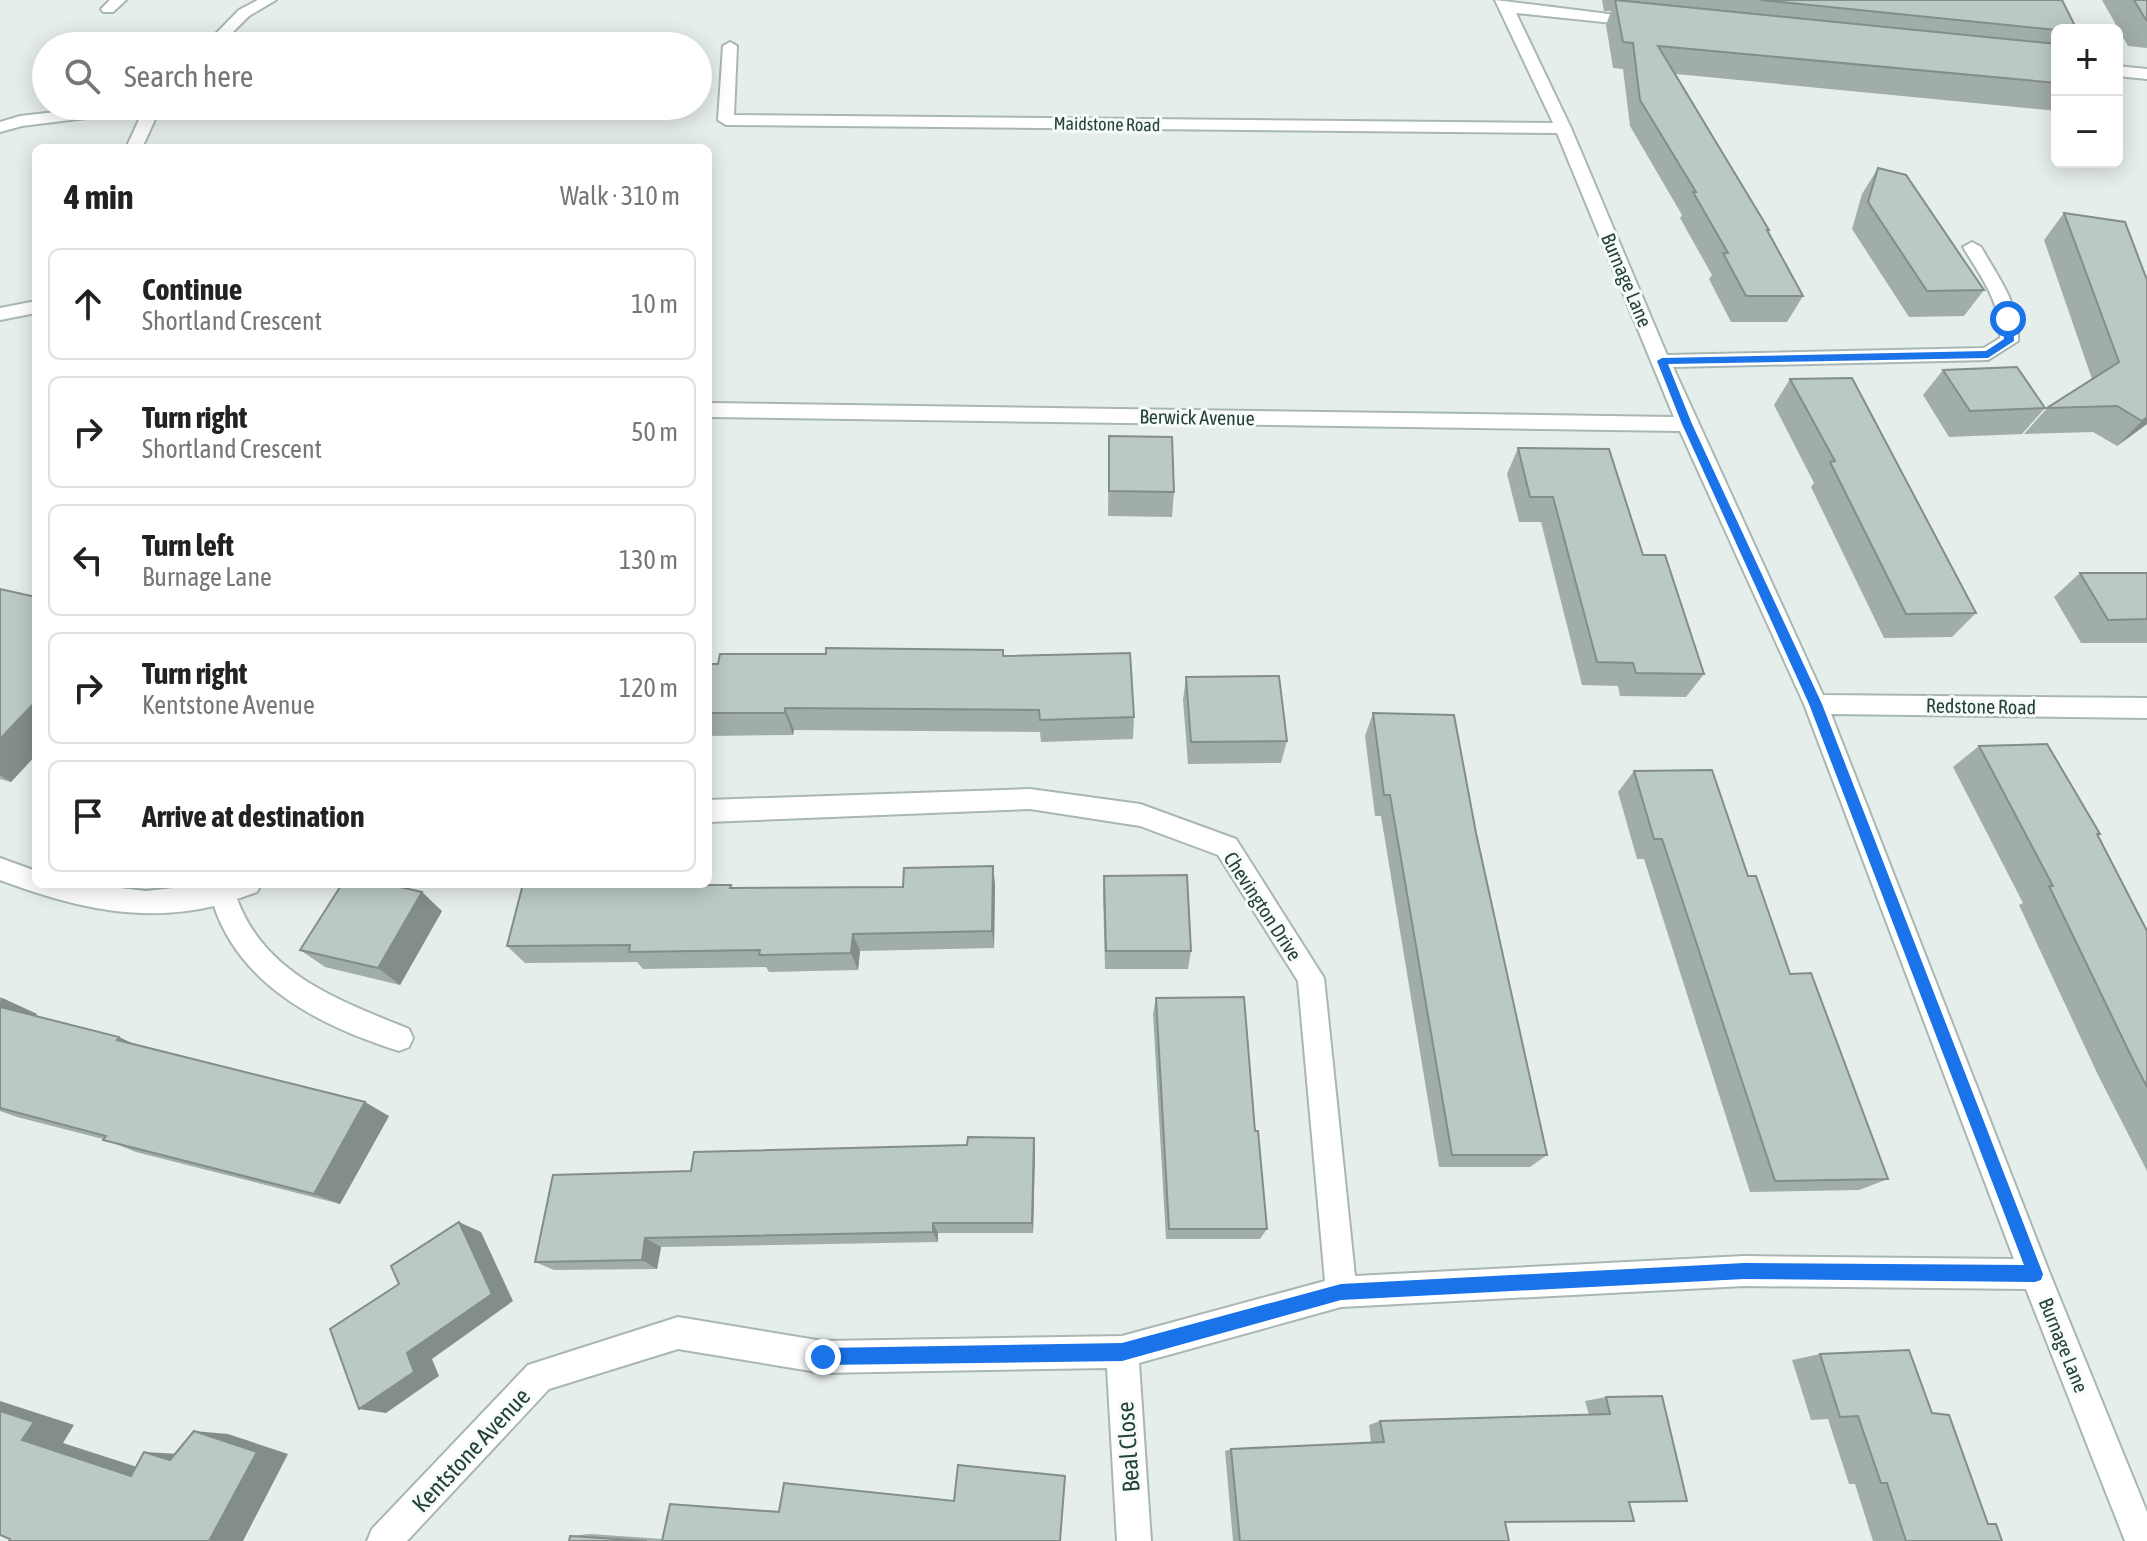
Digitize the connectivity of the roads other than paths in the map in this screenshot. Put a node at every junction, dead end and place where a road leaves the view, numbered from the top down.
1 (269, 0) edge
2 (1504, 4) edge
3 (1663, 25) edge
4 (225, 32) edge
5 (730, 46) dead end
6 (2123, 72) edge
7 (2147, 74) edge
8 (32, 120) edge
9 (145, 120) edge
10 (0, 127) edge
11 (1563, 128) junction
12 (136, 144) edge
13 (1972, 247) dead end
14 (32, 308) edge
15 (0, 314) edge
16 (1662, 361) junction
17 (712, 410) edge
18 (1687, 424) junction
19 (1816, 704) junction
20 (2147, 708) edge
21 (712, 811) edge
22 (0, 869) edge
23 (32, 881) edge
24 (55, 888) edge
25 (238, 888) edge
26 (222, 894) junction
27 (399, 1038) dead end
28 (2035, 1274) junction
29 (1341, 1292) junction
30 (1122, 1352) junction
31 (384, 1541) edge
32 (1134, 1541) edge
33 (2142, 1541) edge

1 - 4 street
2 - 3 street
2 - 11 street, Burnage Lane
5 - 11 street, Maidstone Road
6 - 7 street
8 - 10 street
9 - 12 street
11 - 16 street, Burnage Lane
13 - 16 street
14 - 15 street
16 - 18 street, Burnage Lane
17 - 18 street, Berwick Avenue
18 - 19 street, Burnage Lane
19 - 20 street, Redstone Road
19 - 28 street, Burnage Lane
21 - 29 street, Chevington Drive
22 - 23 street
24 - 26 street
25 - 26 street
26 - 27 street
28 - 29 street, Kentstone Avenue
28 - 33 street, Burnage Lane
29 - 30 street, Kentstone Avenue
30 - 31 street, Kentstone Avenue
30 - 32 street, Beal Close

